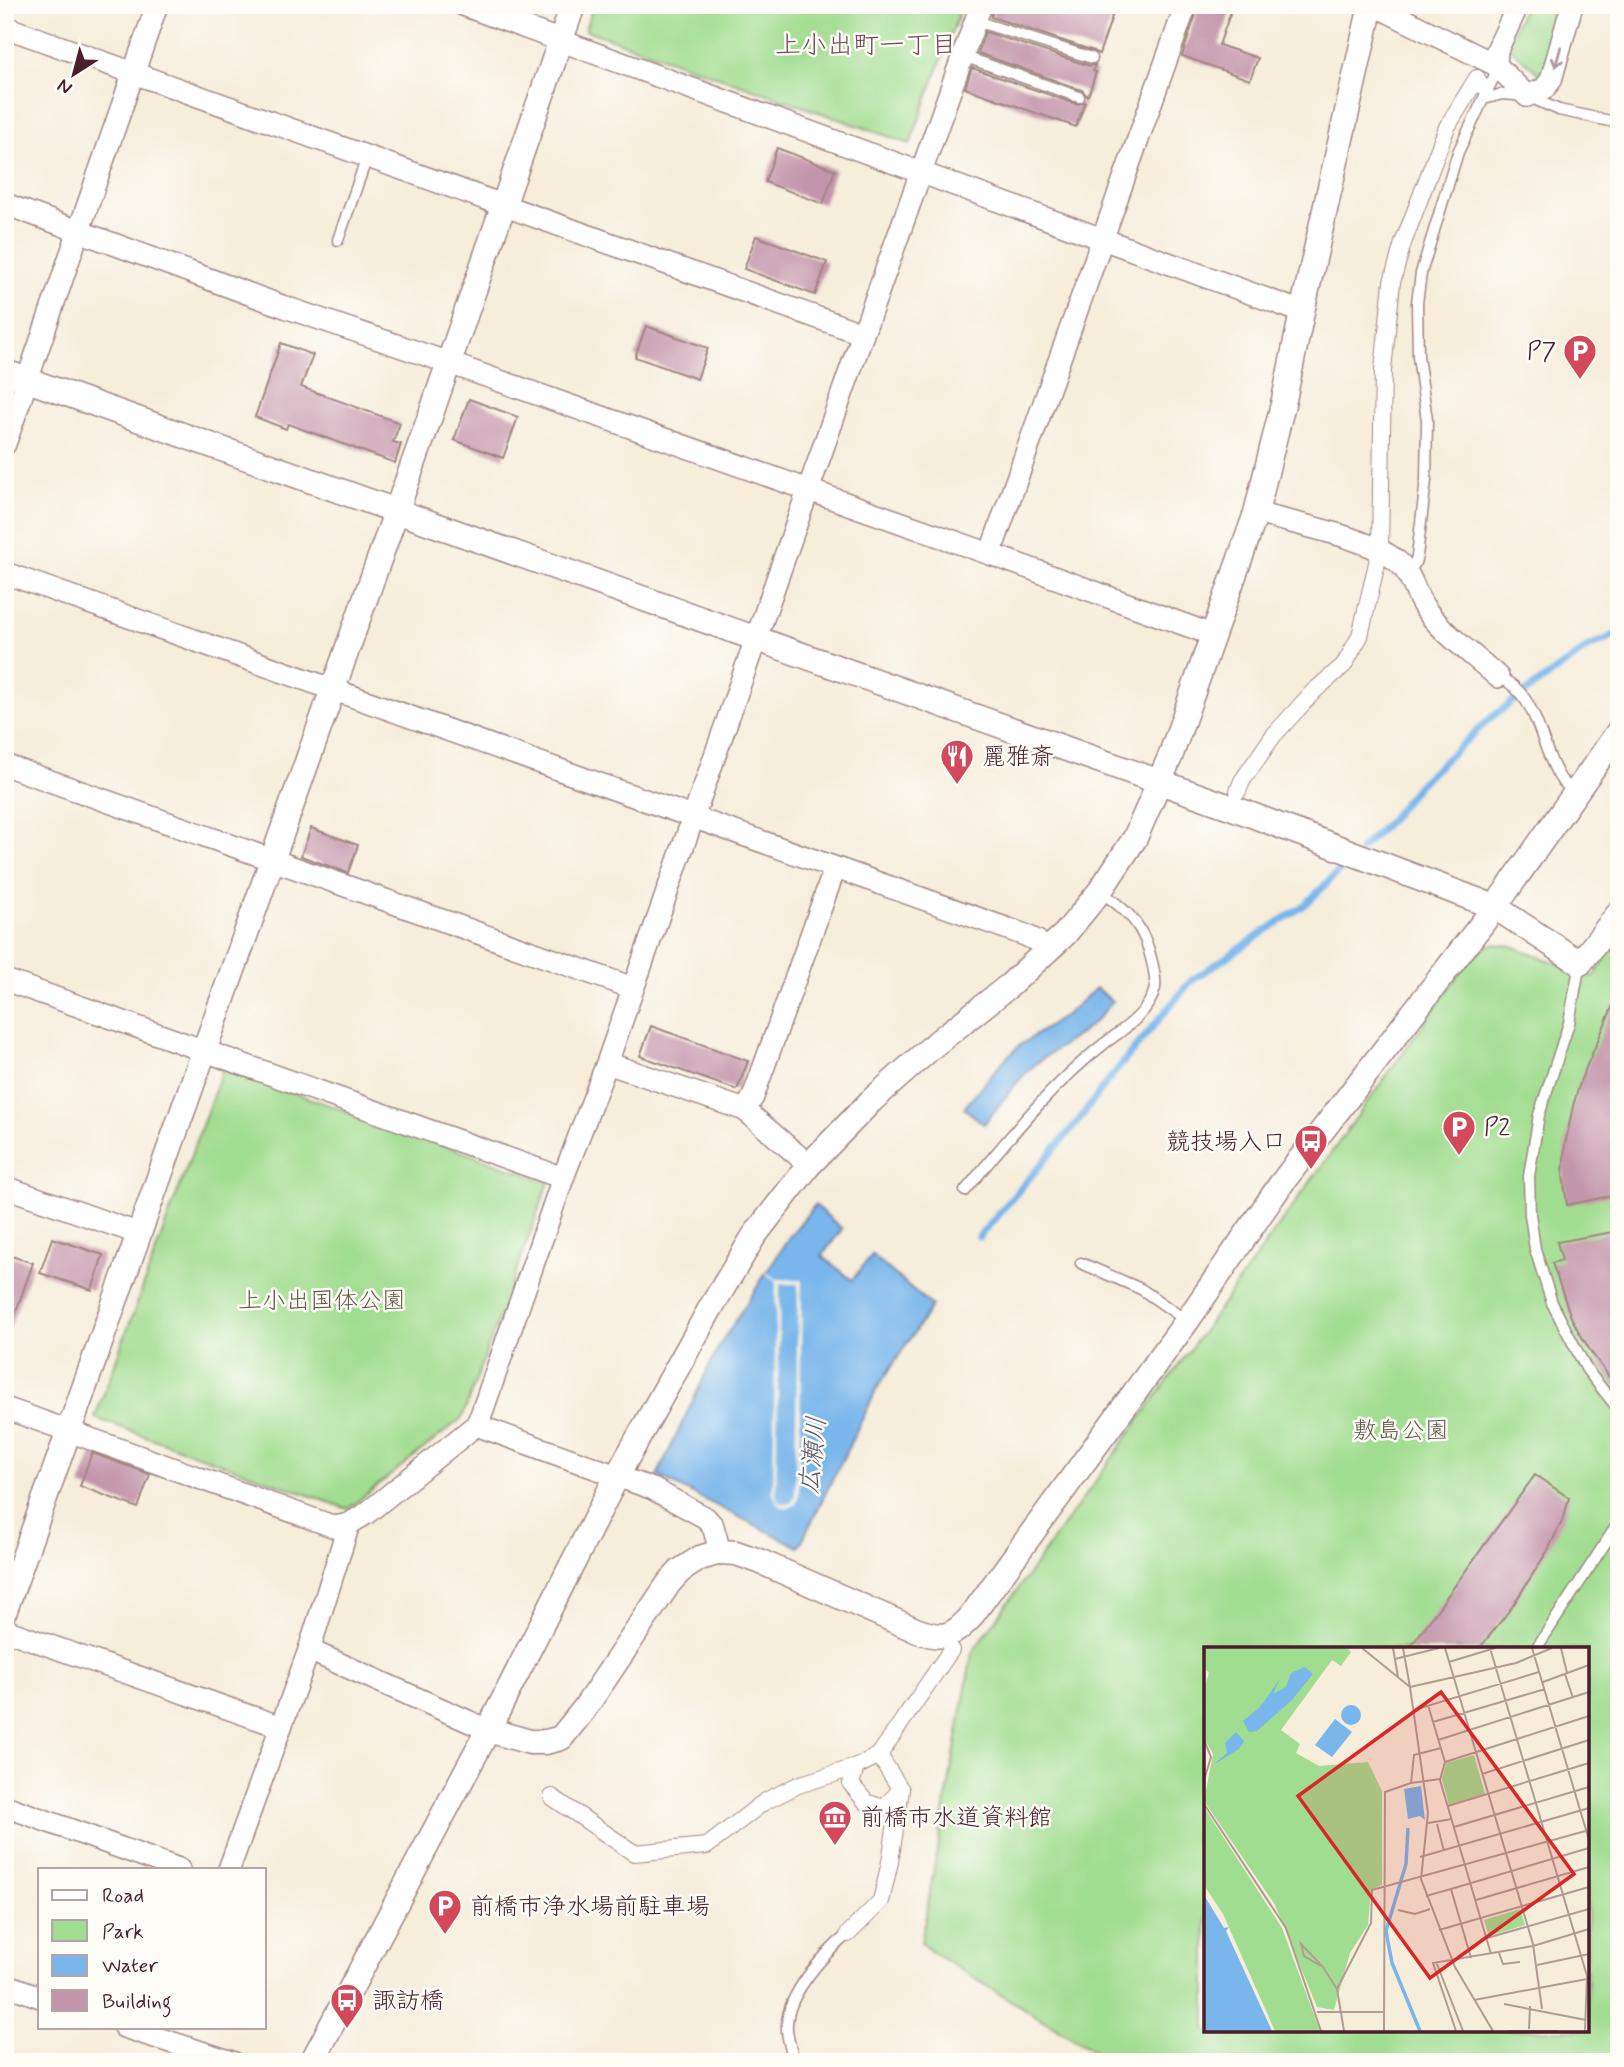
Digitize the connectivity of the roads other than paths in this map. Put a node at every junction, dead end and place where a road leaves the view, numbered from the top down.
1 (157, 5) edge
2 (463, 5) edge
3 (573, 5) edge
4 (1186, 5) edge
5 (1372, 5) edge
6 (1518, 5) edge
7 (1572, 5) edge
8 (979, 13) edge
9 (5, 27) edge
10 (561, 40) junction
11 (963, 56) junction
12 (1092, 58) dead end
13 (1496, 65) junction
14 (133, 73) junction
15 (1482, 92) junction
16 (1527, 96) junction
17 (1079, 97) dead end
18 (1619, 123) edge
19 (367, 157) junction
20 (921, 172) junction
21 (5, 204) edge
22 (504, 206) junction
23 (80, 230) junction
24 (1102, 239) junction
25 (338, 240) dead end
26 (1302, 312) junction
27 (863, 334) junction
28 (449, 362) junction
29 (17, 376) edge
30 (5, 444) edge
31 (809, 489) junction
32 (397, 510) junction
33 (1256, 513) junction
34 (1380, 550) junction
35 (990, 554) junction
36 (5, 573) edge
37 (1408, 573) junction
38 (1213, 635) junction
39 (757, 638) junction
40 (1497, 677) joint
41 (333, 691) junction
42 (1619, 732) edge
43 (5, 765) edge
44 (1160, 783) junction
45 (1238, 791) dead end
46 (1576, 793) junction
47 (692, 817) junction
48 (274, 859) junction
49 (835, 868) junction
50 (1100, 891) junction
51 (1495, 907) junction
52 (1619, 913) edge
53 (1047, 951) junction
54 (1580, 963) junction
55 (5, 980) edge
56 (633, 988) junction
57 (205, 1051) junction
58 (607, 1063) junction
59 (745, 1110) junction
60 (808, 1165) junction
61 (563, 1178) junction
62 (5, 1187) edge
63 (965, 1191) dead end
64 (140, 1234) junction
65 (1082, 1263) dead end
66 (1187, 1321) junction
67 (5, 1408) edge
68 (1619, 1410) edge
69 (476, 1425) junction
70 (70, 1431) junction
71 (617, 1476) junction
72 (1619, 1522) edge
73 (349, 1524) junction
74 (720, 1552) junction
75 (5, 1610) edge
76 (5, 1630) edge
77 (1537, 1647) edge
78 (309, 1650) junction
79 (951, 1650) dead end
80 (281, 1727) junction
81 (488, 1730) junction
82 (879, 1755) junction
83 (856, 1766) junction
84 (901, 1790) junction
85 (552, 1797) dead end
86 (5, 1807) edge
87 (176, 1868) edge
88 (229, 1868) edge
89 (848, 1934) joint
90 (5, 1984) edge
91 (38, 1996) edge
92 (130, 2028) edge
93 (174, 2035) edge
94 (232, 2062) edge
95 (312, 2062) edge
96 (795, 2062) edge

1 - 14 street
2 - 10 street
3 - 10 street
4 - 24 street
5 - 13 street
5 - 26 street
6 - 13 street
7 -> 16 street
8 - 11 street
8 - 12 lane
9 - 14 street
10 - 20 street
10 - 22 street
11 - 17 lane
11 - 20 street
13 - 15 lane
13 - 16 street
14 - 19 street
14 - 23 street
15 - 16 lane
15 - 34 street
15 - 37 lane
16 - 18 lane
19 - 22 street
19 - 25 lane
20 - 24 street
20 - 27 street
21 - 23 street
22 - 27 street
22 - 28 street
23 - 28 street
23 - 29 street
24 - 26 street
24 - 35 street
26 - 33 street
27 - 31 street
28 - 31 street
28 - 32 street
29 - 30 street
29 - 32 street
31 - 35 street
31 - 39 street
32 - 39 street
32 - 41 street
33 - 34 street
33 - 38 street
34 - 37 street
34 - 45 street
35 - 38 street
36 - 41 street
37 - 40 street
38 - 44 street
39 - 44 street
39 - 47 street
40 - 46 lane
41 - 47 street
41 - 48 street
42 - 46 street
43 - 48 street
44 - 50 street
44 - 51 street
46 - 51 street
47 - 49 street
47 - 56 street
48 - 56 street
48 - 57 street
49 - 53 street
49 - 59 street
50 - 53 street
50 - 63 lane
51 - 54 street
51 - 66 street
52 - 54 street
53 - 60 street
54 - 68 lane
55 - 57 street
56 - 58 street
57 - 61 street
57 - 64 street
58 - 59 street
58 - 61 street
59 - 60 street
60 - 71 street
61 - 69 street
62 - 64 street
64 - 70 street
65 - 66 lane
66 - 74 street
67 - 70 street
69 - 71 street
69 - 73 street
70 - 73 street
70 - 75 street
71 - 74 street
71 - 81 street
72 - 77 lane
73 - 78 street
74 - 81 street
76 - 80 street
78 - 80 street
78 - 81 street
79 - 82 street
80 - 88 street
81 - 95 street
82 - 83 street
82 - 84 street
83 - 84 street
83 - 85 street
84 - 89 street
86 - 87 street
89 - 96 lane
90 - 91 street
92 - 93 street
93 - 94 street

